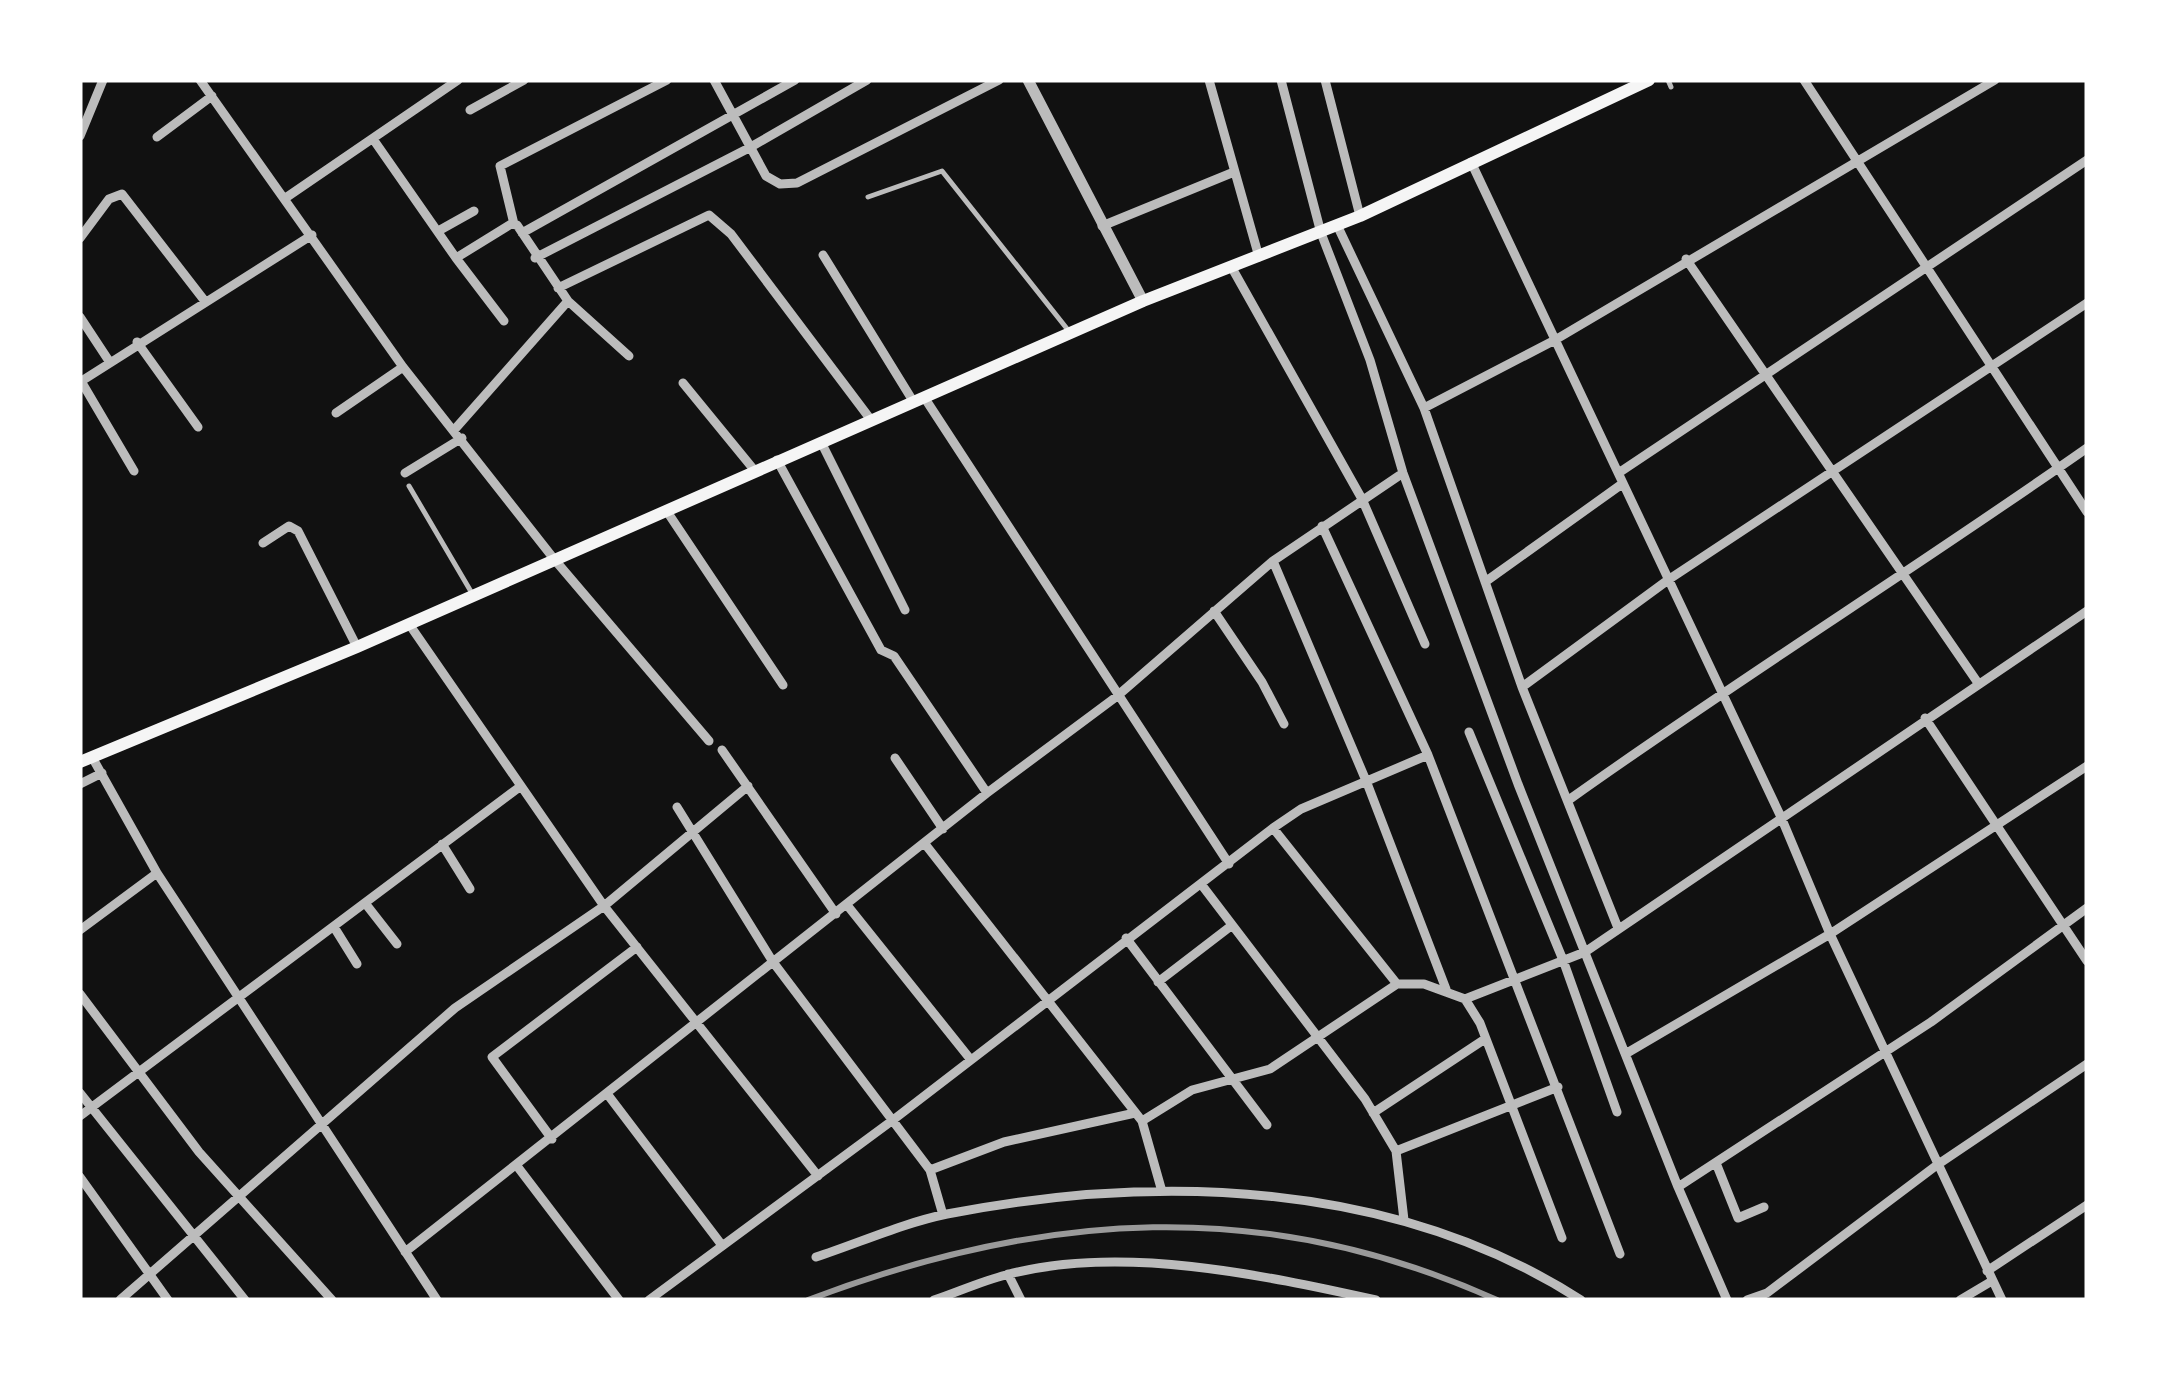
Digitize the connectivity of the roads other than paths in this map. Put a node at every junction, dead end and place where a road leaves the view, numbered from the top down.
1 (103, 80) edge
2 (200, 80) edge
3 (458, 80) edge
4 (524, 80) edge
5 (667, 80) edge
6 (714, 80) edge
7 (795, 80) edge
8 (867, 80) edge
9 (998, 80) edge
10 (1028, 80) edge
11 (1209, 80) edge
12 (1280, 80) edge
13 (1325, 80) edge
14 (1648, 80) edge
15 (1804, 80) edge
16 (1995, 80) edge
17 (212, 96) junction
18 (470, 110) dead end
19 (732, 116) junction
20 (80, 136) edge
21 (156, 137) dead end
22 (373, 139) junction
23 (748, 148) junction
24 (2087, 160) edge
25 (1471, 162) junction
26 (1857, 164) junction
27 (1234, 172) junction
28 (868, 197) dead end
29 (284, 199) junction
30 (474, 211) dead end
31 (1360, 216) junction
32 (514, 224) junction
33 (1102, 226) junction
34 (1337, 226) junction
35 (440, 230) junction
36 (1321, 232) junction
37 (522, 233) junction
38 (312, 235) junction
39 (80, 238) edge
40 (823, 256) dead end
41 (1259, 257) junction
42 (456, 258) junction
43 (535, 258) junction
44 (1686, 260) junction
45 (1927, 267) junction
46 (1232, 268) junction
47 (558, 288) junction
48 (204, 300) junction
49 (568, 301) junction
50 (1143, 301) junction
51 (2087, 303) edge
52 (80, 317) edge
53 (504, 321) dead end
54 (1070, 333) junction
55 (1555, 340) junction
56 (137, 342) junction
57 (628, 356) dead end
58 (109, 362) junction
59 (1990, 366) junction
60 (403, 367) junction
61 (1766, 376) junction
62 (80, 382) edge
63 (683, 383) dead end
64 (919, 399) junction
65 (1424, 408) junction
66 (336, 414) dead end
67 (871, 420) junction
68 (198, 427) dead end
69 (458, 433) junction
70 (821, 442) junction
71 (2087, 448) edge
72 (777, 460) junction
73 (2059, 468) junction
74 (134, 471) dead end
75 (755, 471) junction
76 (1830, 471) junction
77 (1620, 472) junction
78 (405, 473) dead end
79 (1403, 473) junction
80 (1622, 484) junction
81 (409, 486) dead end
82 (1362, 499) junction
83 (666, 510) junction
84 (2087, 512) edge
85 (1322, 526) junction
86 (264, 543) dead end
87 (554, 558) junction
88 (1273, 561) junction
89 (1902, 576) junction
90 (1668, 580) junction
91 (1485, 582) junction
92 (472, 595) junction
93 (904, 610) dead end
94 (2087, 611) edge
95 (1214, 612) junction
96 (409, 624) junction
97 (1425, 644) dead end
98 (357, 647) junction
99 (1978, 683) junction
100 (783, 686) dead end
101 (1522, 686) junction
102 (1720, 692) junction
103 (1116, 696) junction
104 (1925, 718) junction
105 (1284, 724) dead end
106 (1468, 732) dead end
107 (709, 741) dead end
108 (722, 750) dead end
109 (1428, 756) junction
110 (895, 758) dead end
111 (86, 759) edge
112 (2087, 766) edge
113 (102, 773) junction
114 (1367, 783) junction
115 (80, 784) edge
116 (521, 786) junction
117 (748, 786) junction
118 (987, 793) junction
119 (1570, 799) junction
120 (677, 808) dead end
121 (1781, 817) junction
122 (1996, 822) junction
123 (1273, 828) junction
124 (942, 829) junction
125 (692, 834) junction
126 (442, 844) junction
127 (925, 844) junction
128 (1229, 864) junction
129 (156, 873) junction
130 (1202, 884) junction
131 (470, 889) dead end
132 (365, 902) junction
133 (848, 905) junction
134 (604, 906) junction
135 (2087, 908) edge
136 (836, 914) junction
137 (2062, 925) junction
138 (1231, 926) junction
139 (334, 927) junction
140 (1618, 928) junction
141 (80, 930) edge
142 (1830, 934) junction
143 (1126, 938) junction
144 (397, 944) dead end
145 (637, 947) junction
146 (1585, 952) junction
147 (1563, 960) junction
148 (2087, 961) edge
149 (773, 962) junction
150 (358, 964) dead end
151 (1516, 979) junction
152 (1158, 982) junction
153 (1397, 984) junction
154 (1446, 989) junction
155 (80, 994) edge
156 (240, 995) junction
157 (1464, 999) junction
158 (1046, 1000) junction
159 (696, 1025) junction
160 (1320, 1039) junction
161 (1485, 1040) junction
162 (1886, 1051) junction
163 (1627, 1053) junction
164 (971, 1060) junction
165 (2087, 1064) edge
166 (135, 1071) junction
167 (1231, 1080) junction
168 (1558, 1087) junction
169 (80, 1093) edge
170 (608, 1096) junction
171 (1513, 1106) junction
172 (91, 1109) junction
173 (1617, 1112) dead end
174 (1373, 1113) junction
175 (80, 1116) edge
176 (1138, 1117) junction
177 (322, 1120) junction
178 (893, 1120) junction
179 (1267, 1126) dead end
180 (552, 1139) junction
181 (1396, 1150) junction
182 (1716, 1163) junction
183 (1937, 1165) junction
184 (517, 1166) junction
185 (930, 1170) junction
186 (818, 1176) junction
187 (80, 1177) edge
188 (1678, 1187) junction
189 (1162, 1188) junction
190 (240, 1198) junction
191 (2087, 1205) edge
192 (1764, 1207) dead end
193 (943, 1215) junction
194 (1404, 1220) junction
195 (193, 1238) junction
196 (1562, 1238) dead end
197 (721, 1244) junction
198 (405, 1252) junction
199 (1620, 1254) dead end
200 (816, 1257) dead end
201 (1008, 1274) junction
202 (1990, 1276) junction
203 (148, 1277) junction
204 (1320, 1288) junction
205 (1769, 1296) edge
206 (120, 1300) edge
207 (168, 1300) edge
208 (245, 1300) edge
209 (332, 1300) edge
210 (437, 1300) edge
211 (619, 1300) edge
212 (649, 1300) edge
213 (934, 1300) edge
214 (1021, 1300) edge
215 (1316, 1300) edge
216 (1376, 1300) edge
217 (1581, 1300) edge
218 (1727, 1300) edge
219 (1746, 1300) edge
220 (1960, 1300) edge
221 (2002, 1300) edge

1 - 20 street
2 - 17 street
3 - 22 street
4 - 18 street
5 - 32 street
6 - 19 street
7 - 19 street
8 - 23 street
9 - 23 street
10 - 33 street
11 - 27 street
12 - 36 street
13 - 31 street
14 - 25 main road
15 - 26 street
16 - 26 street
17 - 21 street
17 - 29 street
19 - 23 street
19 - 37 street
22 - 29 street
22 - 35 street
23 - 43 street
24 - 45 street
25 - 31 main road
25 - 55 street
26 - 44 street
26 - 45 street
27 - 33 street
27 - 41 street
28 - 54 lane
29 - 38 street
30 - 35 street
31 - 34 main road
32 - 37 street
32 - 42 street
33 - 50 street
34 - 36 main road
34 - 65 street
35 - 42 street
36 - 41 main road
36 - 79 street
37 - 43 street
38 - 48 street
38 - 60 street
39 - 48 street
40 - 64 street
41 - 46 main road
42 - 53 street
43 - 47 street
44 - 55 street
44 - 61 street
45 - 59 street
45 - 61 street
46 - 50 main road
46 - 82 street
47 - 49 street
47 - 67 street
48 - 56 street
49 - 57 street
49 - 69 street
50 - 54 main road
51 - 59 street
52 - 58 street
54 - 64 main road
55 - 65 street
55 - 77 street
56 - 58 street
56 - 68 street
58 - 62 street
59 - 73 street
59 - 76 street
60 - 66 street
60 - 69 street
61 - 76 street
61 - 77 street
62 - 74 street
63 - 75 street
64 - 67 main road
64 - 103 street
65 - 91 street
67 - 70 main road
69 - 78 street
69 - 87 street
70 - 72 main road
70 - 93 street
71 - 73 street
72 - 75 main road
72 - 118 street
73 - 84 street
73 - 89 street
75 - 83 main road
76 - 89 street
76 - 90 street
77 - 80 street
79 - 82 street
79 - 146 street
80 - 90 street
80 - 91 street
81 - 92 lane
82 - 85 street
82 - 97 street
83 - 87 main road
83 - 100 street
85 - 88 street
85 - 109 street
86 - 98 street
87 - 92 main road
87 - 107 street
88 - 95 street
88 - 114 street
89 - 99 street
89 - 102 street
90 - 101 street
90 - 102 street
91 - 101 street
92 - 96 main road
94 - 99 street
95 - 103 street
95 - 105 street
96 - 98 main road
96 - 116 street
98 - 111 main road
99 - 104 street
101 - 119 street
102 - 119 street
102 - 121 street
103 - 118 street
103 - 128 street
104 - 121 street
104 - 122 street
106 - 147 street
108 - 117 street
109 - 114 street
109 - 151 street
110 - 124 street
111 - 113 street
112 - 122 street
113 - 115 street
113 - 129 street
114 - 123 street
114 - 154 street
116 - 126 street
116 - 134 street
117 - 125 street
117 - 136 street
118 - 124 street
119 - 140 street
120 - 125 street
121 - 140 street
121 - 142 street
122 - 137 street
122 - 142 street
123 - 128 street
123 - 153 street
124 - 127 street
125 - 134 street
125 - 149 street
126 - 131 street
126 - 132 street
127 - 133 street
127 - 158 street
128 - 130 street
129 - 141 street
129 - 156 street
130 - 138 street
130 - 143 street
132 - 139 street
132 - 144 street
133 - 136 street
133 - 164 street
134 - 145 street
134 - 177 street
135 - 137 street
136 - 149 street
137 - 148 street
137 - 162 street
138 - 152 street
138 - 160 street
139 - 150 street
139 - 156 street
140 - 146 street
142 - 162 street
142 - 163 street
143 - 152 street
143 - 158 street
145 - 159 street
145 - 180 street
146 - 147 street
146 - 163 street
147 - 151 street
147 - 173 street
149 - 159 street
149 - 178 street
151 - 157 street
151 - 168 street
152 - 167 street
153 - 154 street
153 - 160 street
154 - 157 street
155 - 166 street
156 - 166 street
156 - 177 street
157 - 161 street
158 - 164 street
158 - 176 street
159 - 170 street
159 - 186 street
160 - 167 street
160 - 174 street
161 - 171 street
161 - 174 street
162 - 182 street
162 - 183 street
163 - 188 street
164 - 178 street
165 - 183 street
166 - 172 street
166 - 190 street
167 - 176 street
167 - 179 street
168 - 171 street
168 - 199 street
169 - 172 street
170 - 180 street
170 - 197 street
171 - 181 street
171 - 196 street
172 - 175 street
172 - 195 street
174 - 181 street
176 - 185 street
176 - 189 street
177 - 190 street
177 - 198 street
178 - 185 street
178 - 186 street
180 - 184 street
181 - 194 street
182 - 188 street
182 - 192 street
183 - 202 street
183 - 205 street
184 - 198 street
184 - 211 street
185 - 193 street
186 - 197 street
187 - 203 street
188 - 218 street
189 - 193 street
189 - 194 street
190 - 195 street
190 - 209 street
191 - 202 street
193 - 200 street
194 - 217 street
195 - 203 street
195 - 208 street
197 - 212 street
198 - 210 street
201 - 204 street
201 - 213 street
201 - 214 street
202 - 220 street
202 - 221 street
203 - 206 street
203 - 207 street
204 - 215 street
204 - 216 street
205 - 219 street

